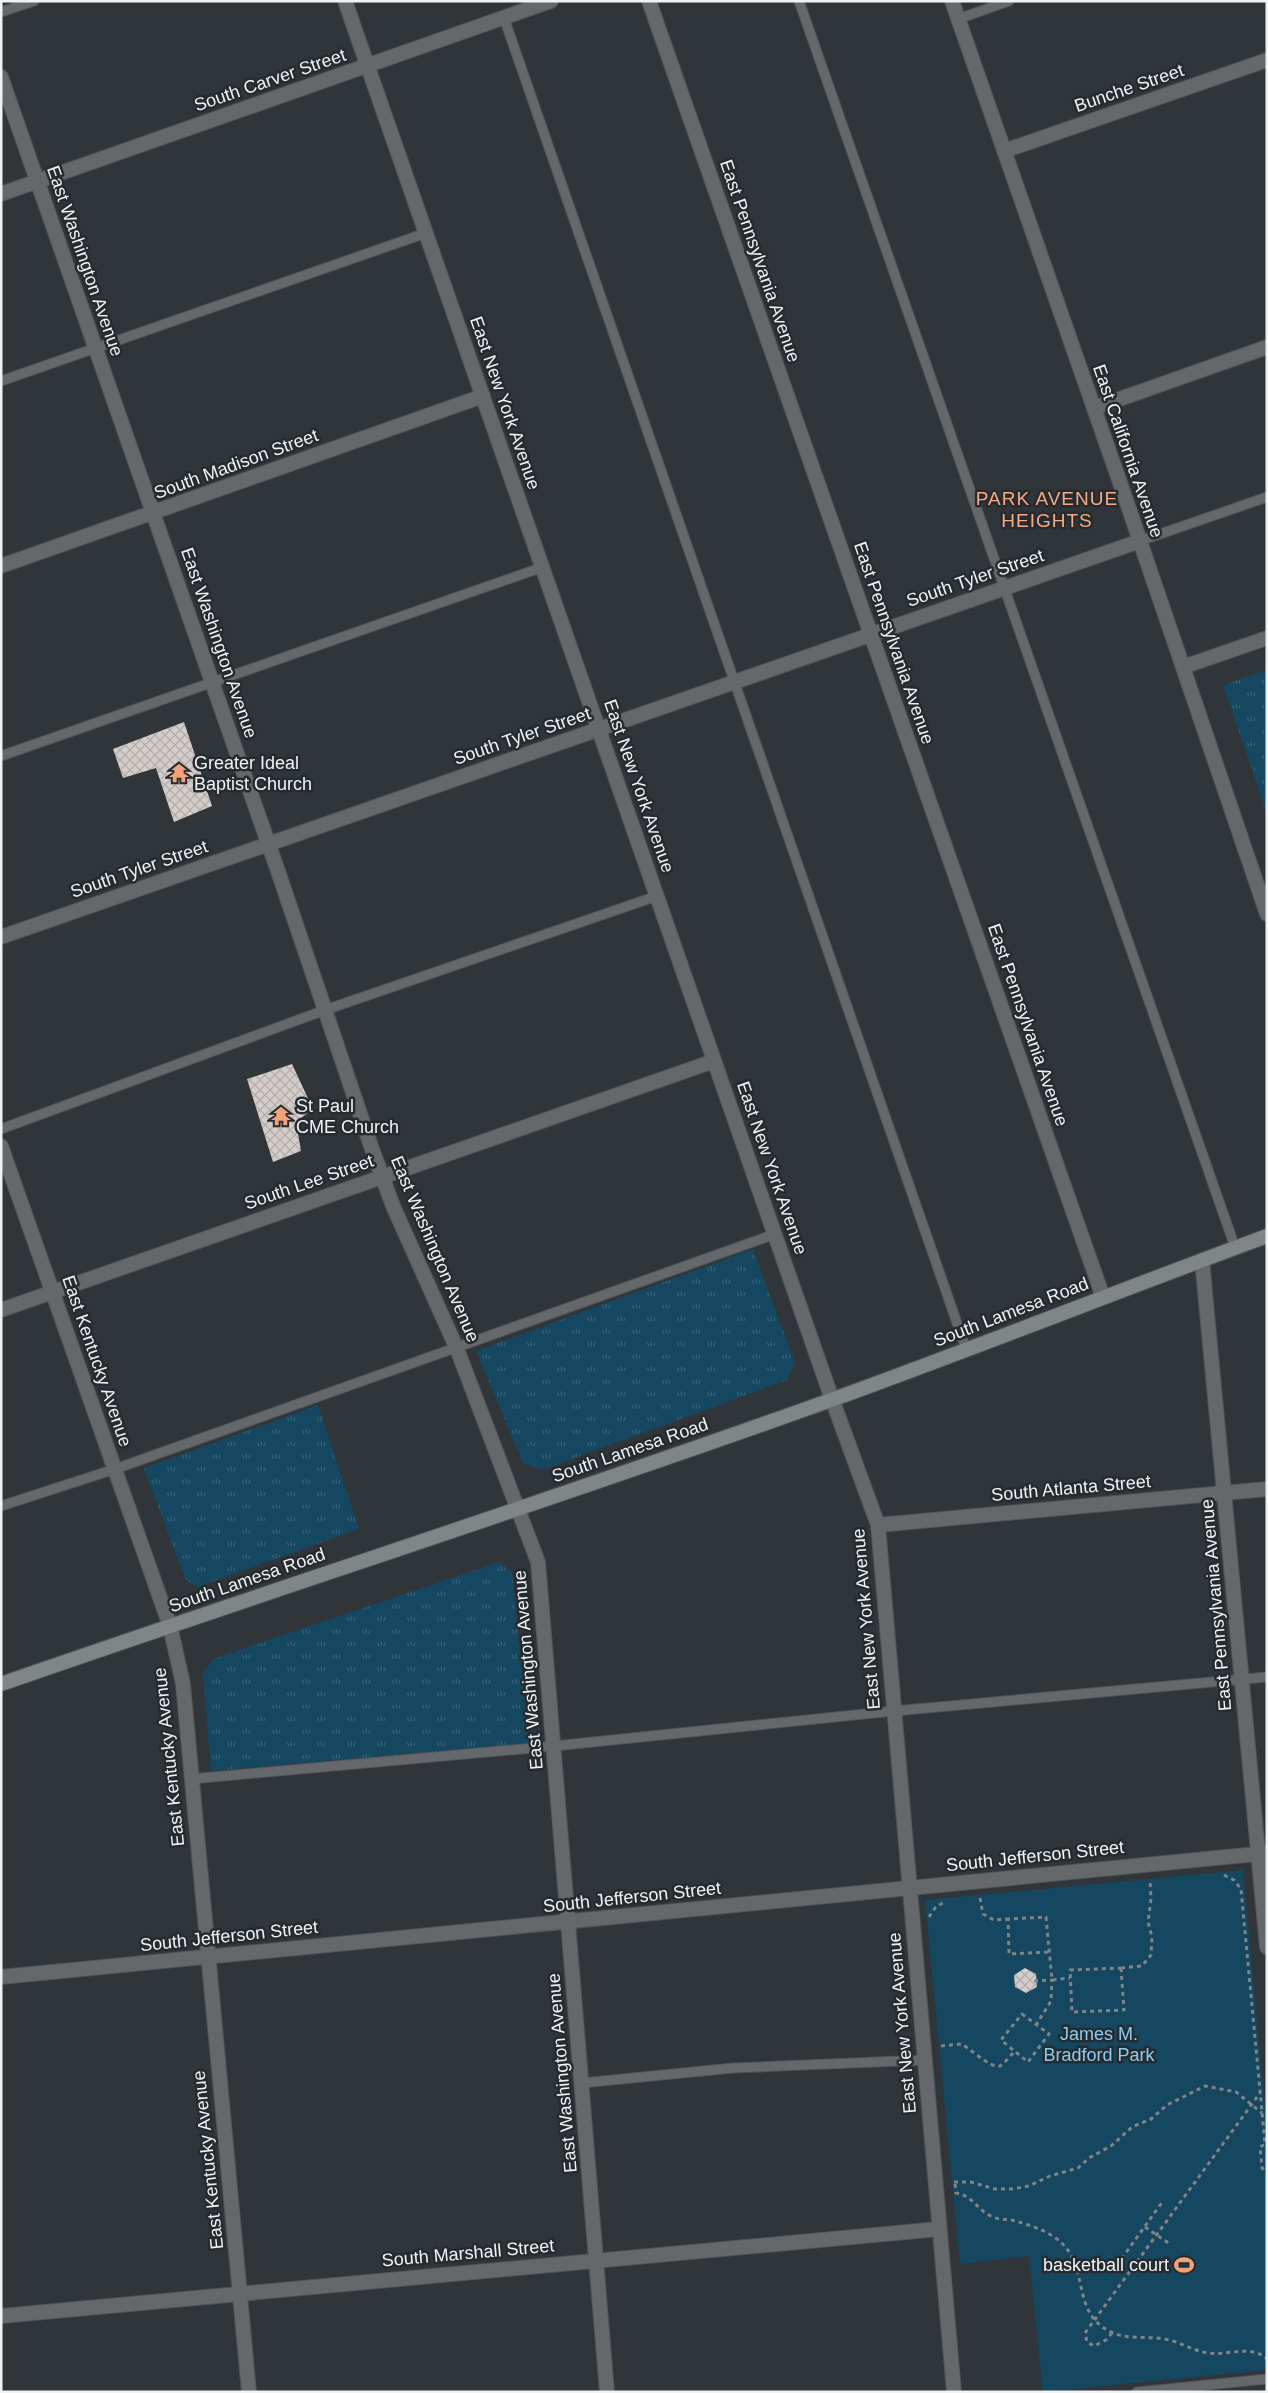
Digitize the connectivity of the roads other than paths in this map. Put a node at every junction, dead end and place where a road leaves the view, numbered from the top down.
1 (34, 1) edge
2 (345, 1) edge
3 (551, 1) edge
4 (649, 1) edge
5 (799, 1) edge
6 (952, 1) edge
7 (1009, 1) edge
8 (1, 12) edge
9 (504, 18) junction
10 (958, 19) junction
11 (1267, 60) edge
12 (368, 66) junction
13 (1, 77) edge
14 (1004, 151) junction
15 (38, 181) junction
16 (1, 194) edge
17 (426, 233) junction
18 (1267, 347) edge
19 (96, 349) junction
20 (1, 381) edge
21 (483, 396) junction
22 (1094, 408) junction
23 (1267, 496) edge
24 (154, 513) junction
25 (1140, 540) junction
26 (1, 566) edge
27 (543, 567) junction
28 (1004, 588) junction
29 (871, 634) junction
30 (1267, 638) edge
31 (1183, 667) junction
32 (734, 682) junction
33 (213, 684) junction
34 (600, 729) junction
35 (1, 756) edge
36 (267, 845) junction
37 (657, 896) junction
38 (1267, 913) edge
39 (1, 937) edge
40 (325, 1010) junction
41 (714, 1061) junction
42 (1, 1129) edge
43 (1, 1146) edge
44 (382, 1176) junction
45 (775, 1234) junction
46 (1267, 1236) edge
47 (1236, 1247) junction
48 (1202, 1260) junction
49 (53, 1292) junction
50 (1103, 1297) junction
51 (1, 1310) edge
52 (457, 1349) junction
53 (966, 1349) junction
54 (832, 1399) junction
55 (115, 1469) junction
56 (1267, 1488) edge
57 (1224, 1492) junction
58 (1, 1506) edge
59 (517, 1509) junction
60 (878, 1525) junction
61 (170, 1626) junction
62 (1267, 1677) edge
63 (1241, 1679) junction
64 (1, 1684) edge
65 (894, 1711) junction
66 (554, 1746) junction
67 (191, 1779) junction
68 (1262, 1854) edge
69 (909, 1887) junction
70 (569, 1922) junction
71 (1267, 1947) edge
72 (207, 1956) junction
73 (1, 1977) edge
74 (924, 2060) junction
75 (582, 2083) junction
76 (939, 2229) junction
77 (596, 2260) junction
78 (240, 2294) junction
79 (1, 2316) edge
80 (1267, 2379) edge
81 (249, 2392) edge
82 (607, 2392) edge
83 (954, 2392) edge
84 (1137, 2392) edge

1 - 8 lane
2 - 12 street, East New York Avenue
3 - 9 street, South Carver Street
4 - 29 street, East Pennsylvania Avenue
5 - 28 lane
6 - 10 street, East California Avenue
7 - 10 lane
9 - 12 street, South Carver Street
9 - 32 lane
10 - 14 street, East California Avenue
11 - 14 street, Bunche Street
12 - 15 street, South Carver Street
12 - 17 street, East New York Avenue
13 - 15 street, East Washington Avenue
14 - 22 street, East California Avenue
15 - 16 street, South Carver Street
15 - 19 street, East Washington Avenue
17 - 19 lane
17 - 21 street, East New York Avenue
18 - 22 street
19 - 20 lane
19 - 24 street, East Washington Avenue
21 - 24 street, South Madison Street
21 - 27 street, East New York Avenue
22 - 25 street, East California Avenue
23 - 25 lane
24 - 26 street, South Madison Street
24 - 33 street, East Washington Avenue
25 - 28 street, South Tyler Street
25 - 31 street, East California Avenue
27 - 33 lane
27 - 34 street, East New York Avenue
28 - 29 street, South Tyler Street
28 - 47 lane
29 - 32 street, South Tyler Street
29 - 50 street, East Pennsylvania Avenue
30 - 31 street
31 - 38 street, East California Avenue
32 - 34 street, South Tyler Street
32 - 53 lane
33 - 35 lane
33 - 36 street, East Washington Avenue
34 - 36 street, South Tyler Street
34 - 37 street, East New York Avenue
36 - 39 street, South Tyler Street
36 - 40 street, East Washington Avenue
37 - 40 lane
37 - 41 street, East New York Avenue
40 - 42 lane
40 - 44 street, East Washington Avenue
41 - 44 street, South Lee Street
41 - 45 street, East New York Avenue
43 - 49 street, East Kentucky Avenue
44 - 49 street, South Lee Street
44 - 52 street, East Washington Avenue
45 - 52 lane
45 - 54 street, East New York Avenue
46 - 47 main road, South Lamesa Road
47 - 48 main road, South Lamesa Road
48 - 50 main road, South Lamesa Road
48 - 57 street, East Pennsylvania Avenue
49 - 51 street, South Lee Street
49 - 55 street, East Kentucky Avenue
50 - 53 main road, South Lamesa Road
52 - 55 lane
52 - 59 street, East Washington Avenue
53 - 54 main road, South Lamesa Road
54 - 59 main road, South Lamesa Road
54 - 60 street, East New York Avenue
55 - 58 lane
55 - 61 street, East Kentucky Avenue
56 - 57 street, South Atlanta Street
57 - 60 street, South Atlanta Street
57 - 63 street, East Pennsylvania Avenue
59 - 61 main road, South Lamesa Road
59 - 66 street, East Washington Avenue
60 - 65 street, East New York Avenue
61 - 64 main road, South Lamesa Road
61 - 67 street, East Kentucky Avenue
62 - 63 lane
63 - 65 lane
63 - 68 street, East Pennsylvania Avenue
65 - 66 lane
65 - 69 street, East New York Avenue
66 - 67 lane
66 - 70 street, East Washington Avenue
67 - 72 street, East Kentucky Avenue
68 - 69 street, South Jefferson Street
68 - 71 street, East Pennsylvania Avenue
69 - 70 street, South Jefferson Street
69 - 74 street, East New York Avenue
70 - 72 street, South Jefferson Street
70 - 75 street, East Washington Avenue
72 - 73 street, South Jefferson Street
72 - 78 street, East Kentucky Avenue
74 - 75 lane
74 - 76 street, East New York Avenue
75 - 77 street, East Washington Avenue
76 - 77 street, South Marshall Street
76 - 83 street, East New York Avenue
77 - 78 street, South Marshall Street
77 - 82 street, East Washington Avenue
78 - 79 street, South Marshall Street
78 - 81 street, East Kentucky Avenue
80 - 84 lane

